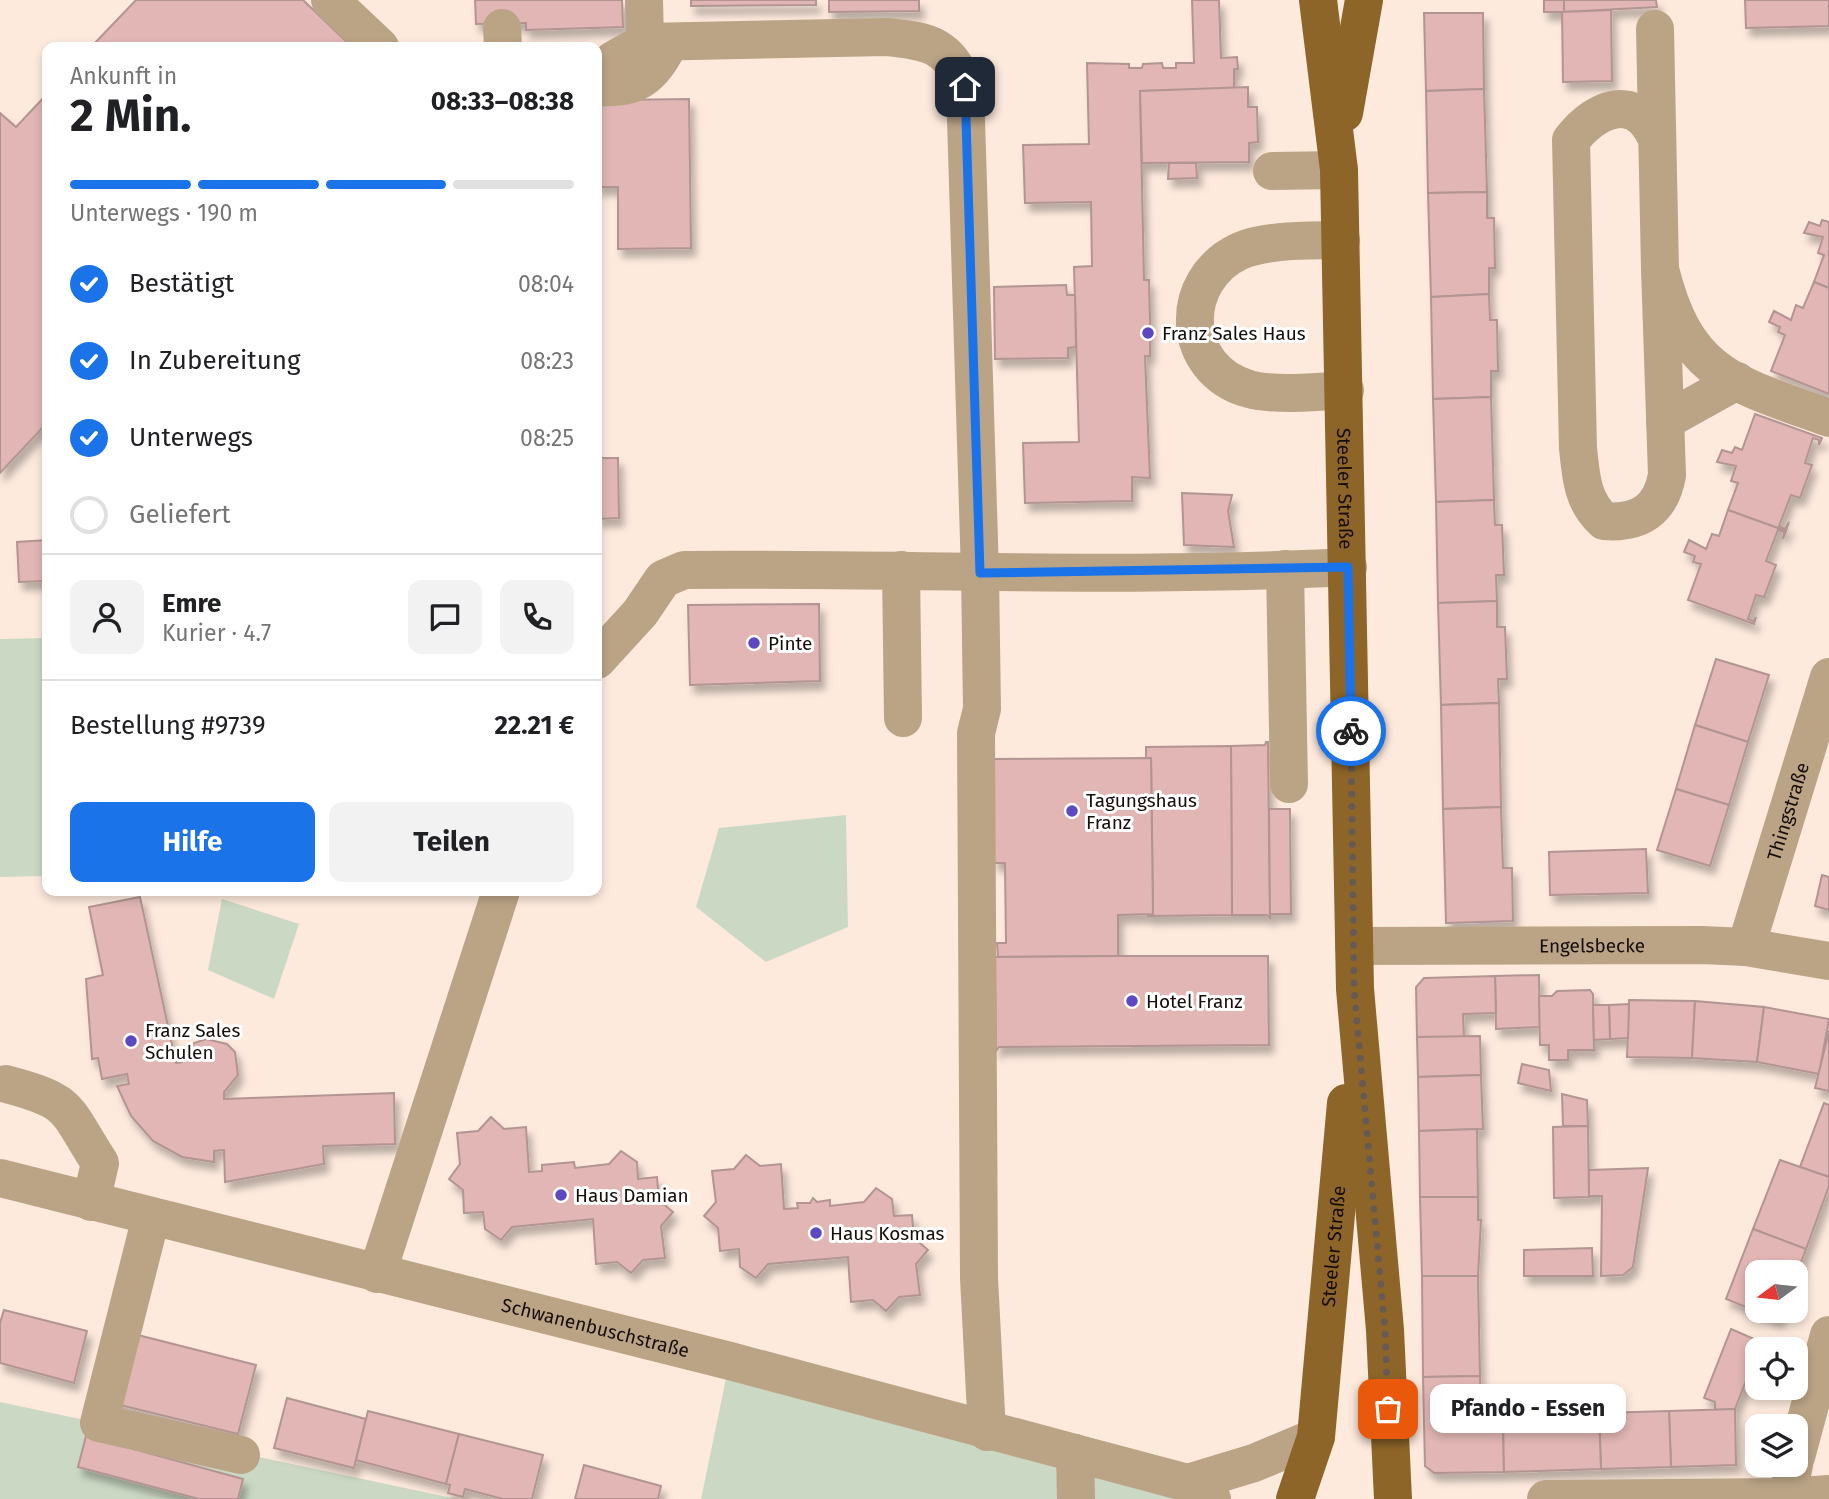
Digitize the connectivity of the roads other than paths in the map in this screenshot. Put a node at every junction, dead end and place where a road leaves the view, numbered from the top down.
1 (330, 0) edge
2 (644, 0) edge
3 (1318, 0) edge
4 (1364, 0) edge
5 (1655, 29) dead end
6 (375, 42) edge
7 (657, 42) junction
8 (602, 72) edge
9 (602, 88) edge
10 (1655, 135) junction
11 (1339, 164) junction
12 (1272, 171) dead end
13 (1341, 240) junction
14 (1660, 269) junction
15 (1737, 382) junction
16 (1345, 390) junction
17 (1829, 418) edge
18 (1665, 421) junction
19 (1348, 567) junction
20 (1285, 569) junction
21 (901, 570) junction
22 (980, 573) junction
23 (602, 655) edge
24 (1829, 677) edge
25 (903, 718) dead end
26 (1289, 784) dead end
27 (499, 896) edge
28 (1354, 946) junction
29 (1746, 947) junction
30 (1829, 961) edge
31 (1354, 989) junction
32 (6, 1084) dead end
33 (0, 1178) edge
34 (91, 1202) junction
35 (151, 1217) junction
36 (377, 1274) junction
37 (1829, 1335) edge
38 (1808, 1414) edge
39 (987, 1432) junction
40 (1316, 1437) junction
41 (1075, 1453) junction
42 (241, 1455) dead end
43 (1790, 1481) edge
44 (1200, 1491) edge
45 (1829, 1494) edge
46 (1076, 1499) edge
47 (1295, 1499) edge
48 (1393, 1499) edge
49 (1546, 1499) edge

1 - 6 street
2 - 7 street
3 - 11 main road, Steeler Straße
4 - 11 main road, Steeler Straße
5 - 10 street
7 - 8 street
7 - 9 street
7 - 22 street
10 - 14 street
10 - 18 street
11 - 12 street
11 - 13 main road, Steeler Straße
13 - 16 main road, Steeler Straße
13 - 16 street
14 - 15 street
14 - 18 street
15 - 17 street
15 - 18 street
16 - 19 main road, Steeler Straße
19 - 20 street
19 - 28 main road, Steeler Straße
20 - 22 street
20 - 26 street
21 - 22 street
21 - 23 street
21 - 25 street
22 - 39 street
24 - 29 street, Thingstraße
27 - 36 street
28 - 29 street, Engelsbecke
28 - 31 main road, Steeler Straße
29 - 30 street, Engelsbecke
31 - 40 main road, Steeler Straße
31 - 48 main road, Steeler Straße
32 - 34 street
33 - 34 street, Schwanenbuschstraße
34 - 35 street, Schwanenbuschstraße
35 - 36 street, Schwanenbuschstraße
35 - 42 street
36 - 39 street, Schwanenbuschstraße
37 - 38 street
39 - 41 street, Schwanenbuschstraße
40 - 44 street, Schwanenbuschstraße
40 - 47 main road, Steeler Straße
41 - 44 street, Schwanenbuschstraße
41 - 46 street
43 - 45 street
43 - 49 street

